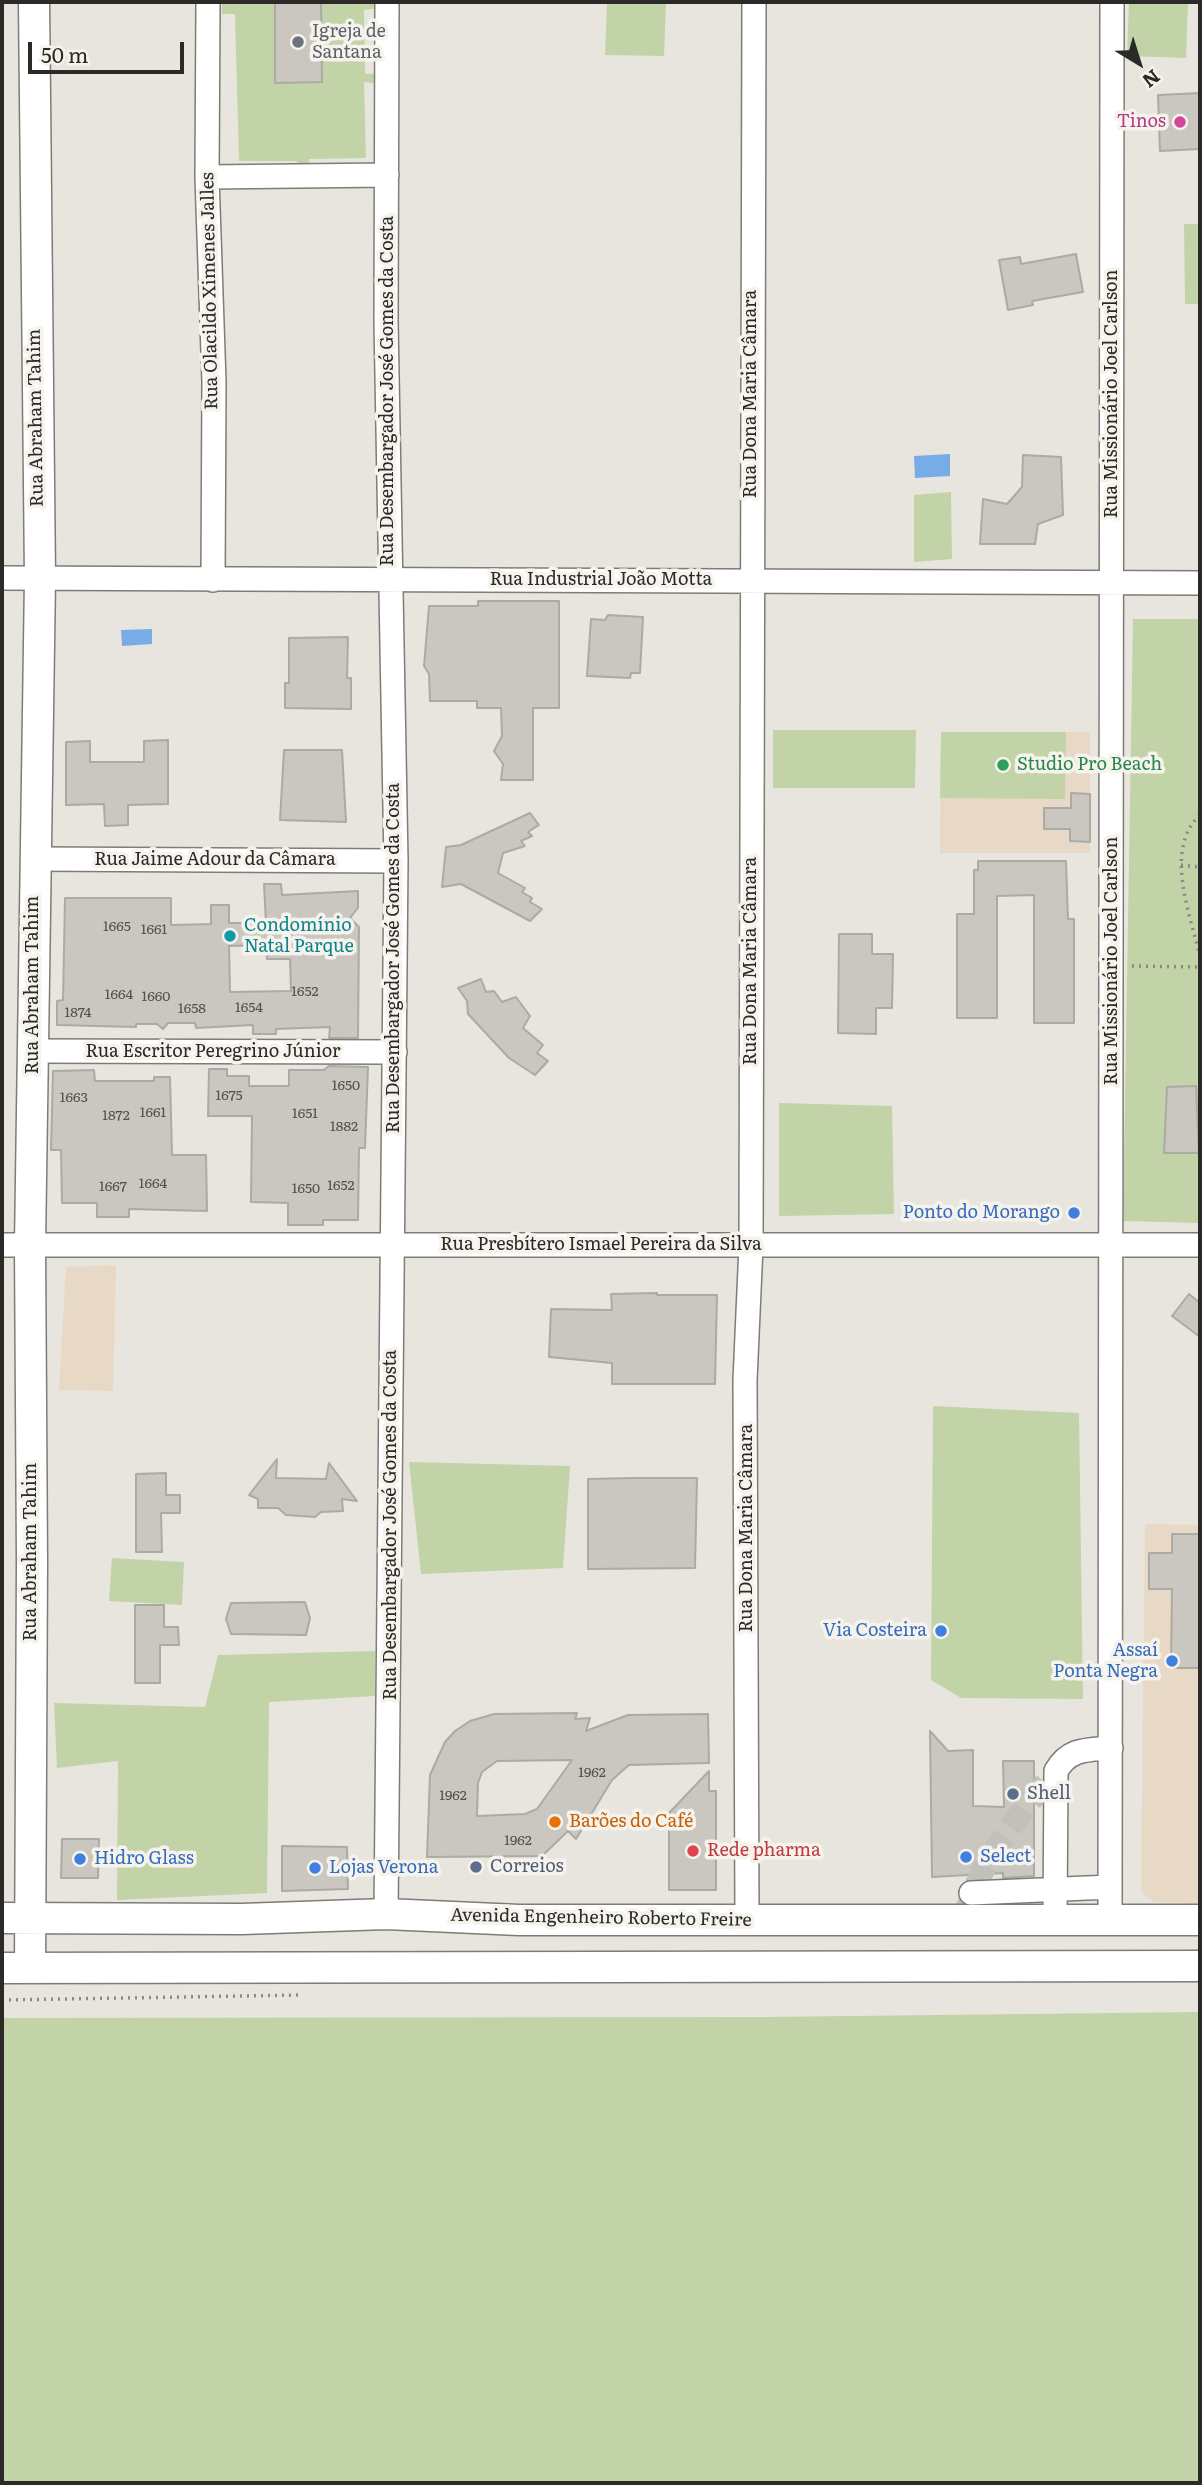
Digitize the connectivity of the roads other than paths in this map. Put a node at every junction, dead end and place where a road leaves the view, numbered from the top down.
1 (34, 2) edge
2 (208, 2) edge
3 (387, 2) edge
4 (754, 2) edge
5 (1112, 2) edge
6 (387, 175) junction
7 (207, 177) junction
8 (2, 578) edge
9 (40, 578) junction
10 (213, 580) junction
11 (389, 580) junction
12 (750, 581) junction
13 (1200, 583) edge
14 (1112, 585) junction
15 (34, 859) junction
16 (396, 861) junction
17 (32, 1051) junction
18 (395, 1052) junction
19 (393, 1243) junction
20 (16, 1245) edge
21 (1200, 1245) edge
22 (751, 1246) junction
23 (1110, 1247) junction
24 (1111, 1748) junction
25 (1110, 1887) junction
26 (1055, 1890) junction
27 (971, 1893) dead end
28 (386, 1914) junction
29 (16, 1918) edge
30 (747, 1920) junction
31 (1055, 1920) junction
32 (1110, 1920) junction
33 (1200, 1920) edge
34 (1200, 1966) edge
35 (16, 1968) edge

1 - 9 main road, Rua Abraham Tahim
2 - 7 street, Rua Olacildo Ximenes Jalles
3 - 6 street, Rua Desembargador José Gomes da Costa
4 - 12 street, Rua Dona Maria Câmara
5 - 14 street, Rua Missionário Joel Carlson
6 - 7 street
6 - 11 street, Rua Desembargador José Gomes da Costa
7 - 10 street, Rua Olacildo Ximenes Jalles
8 - 9 street, Rua Industrial João Motta
9 - 10 street, Rua Industrial João Motta
9 - 15 main road, Rua Abraham Tahim
10 - 11 street, Rua Industrial João Motta
11 - 12 street, Rua Industrial João Motta
11 - 16 street, Rua Desembargador José Gomes da Costa
12 - 14 street, Rua Industrial João Motta
12 - 22 street, Rua Dona Maria Câmara
13 - 14 street, Rua Industrial João Motta
14 - 23 street, Rua Missionário Joel Carlson
15 - 16 street, Rua Jaime Adour da Câmara
15 - 17 main road, Rua Abraham Tahim
16 - 18 street, Rua Desembargador José Gomes da Costa
17 - 18 street, Rua Escritor Peregrino Júnior
17 - 20 main road, Rua Abraham Tahim
18 - 19 street, Rua Desembargador José Gomes da Costa
19 - 20 street, Rua Presbítero Ismael Pereira da Silva
19 - 22 street, Rua Presbítero Ismael Pereira da Silva
19 - 28 street, Rua Desembargador José Gomes da Costa
20 - 29 main road, Rua Abraham Tahim
21 - 23 street, Rua Presbítero Ismael Pereira da Silva
22 - 23 street, Rua Presbítero Ismael Pereira da Silva
22 - 30 street, Rua Dona Maria Câmara
23 - 24 street, Rua Missionário Joel Carlson
24 - 25 street, Rua Missionário Joel Carlson
24 - 26 street
25 - 26 street
25 - 32 street, Rua Missionário Joel Carlson
26 - 27 street
26 - 31 street
28 - 29 main road, Avenida Engenheiro Roberto Freire
28 - 30 main road, Avenida Engenheiro Roberto Freire
29 - 35 main road, Rua Abraham Tahim
30 - 31 main road, Avenida Engenheiro Roberto Freire
31 - 32 main road, Avenida Engenheiro Roberto Freire
32 - 33 main road, Avenida Engenheiro Roberto Freire
34 - 35 main road

